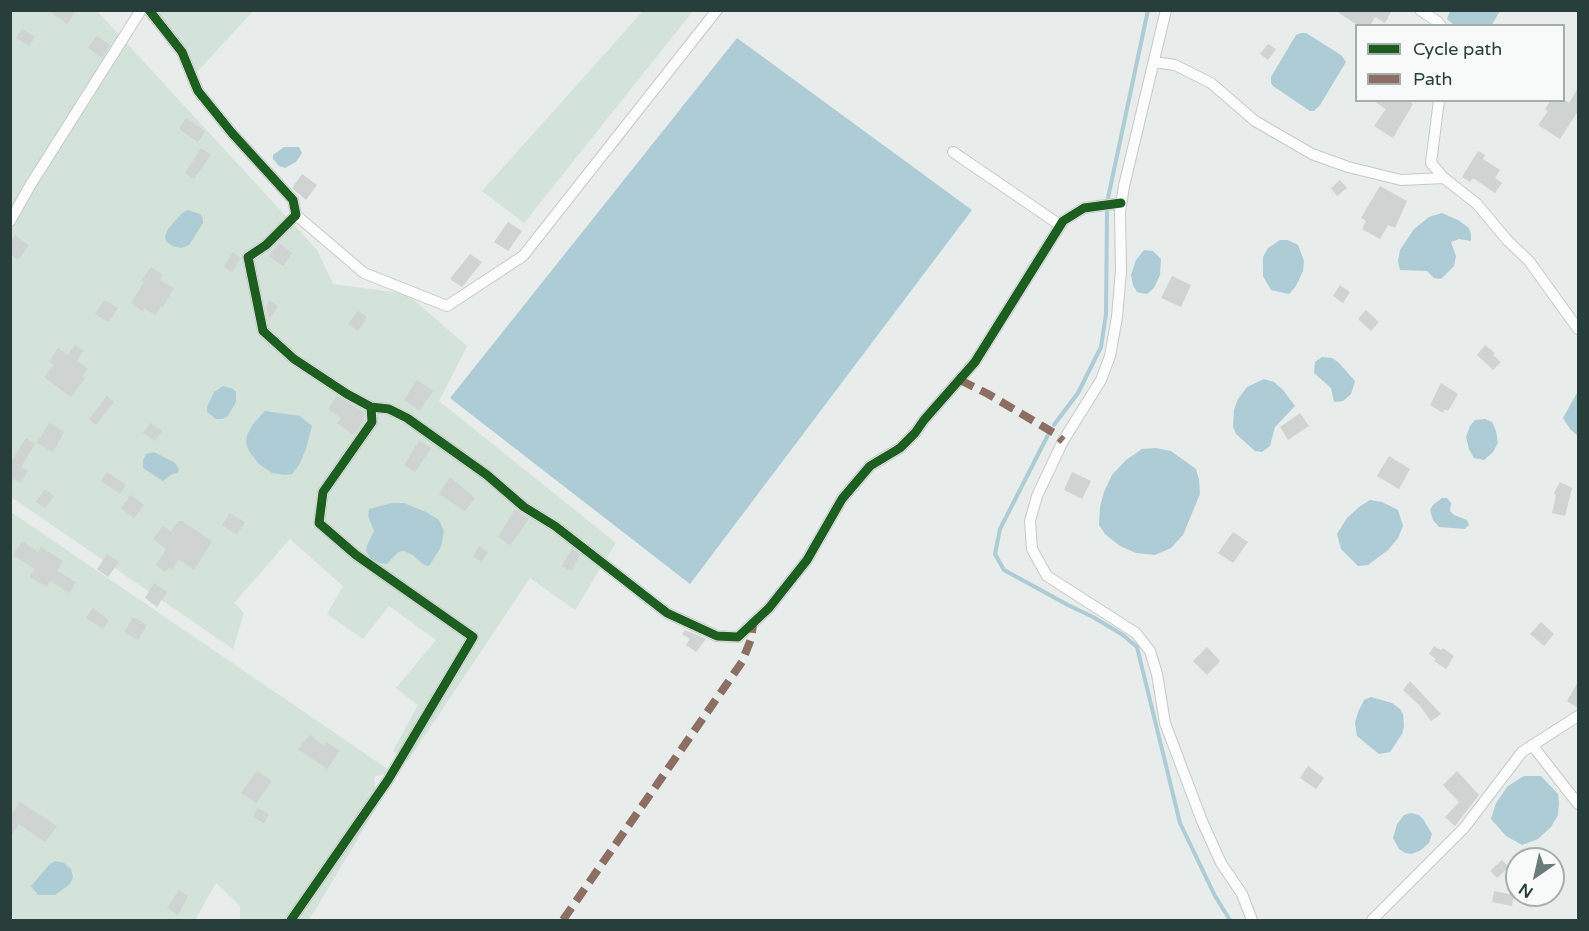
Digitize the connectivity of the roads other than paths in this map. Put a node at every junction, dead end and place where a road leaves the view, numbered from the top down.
1 (141, 10) edge
2 (149, 10) edge
3 (717, 10) edge
4 (1166, 10) edge
5 (1420, 10) edge
6 (1440, 24) edge
7 (1154, 62) junction
8 (1439, 102) edge
9 (953, 152) dead end
10 (1444, 178) junction
11 (1121, 203) junction
12 (296, 215) junction
13 (10, 221) edge
14 (1060, 225) junction
15 (1578, 329) edge
16 (371, 407) junction
17 (1578, 716) edge
18 (1532, 745) junction
19 (1578, 804) edge
20 (291, 921) edge
21 (1252, 921) edge
22 (1372, 921) edge

1 - 13 street
2 - 12 street
3 - 12 street
4 - 7 street
5 - 6 street
7 - 10 street
7 - 11 street
8 - 10 street
9 - 14 street
10 - 15 street
11 - 14 street
11 - 21 street
12 - 16 street
14 - 16 street
16 - 20 street
17 - 18 street
18 - 19 street
18 - 22 street

